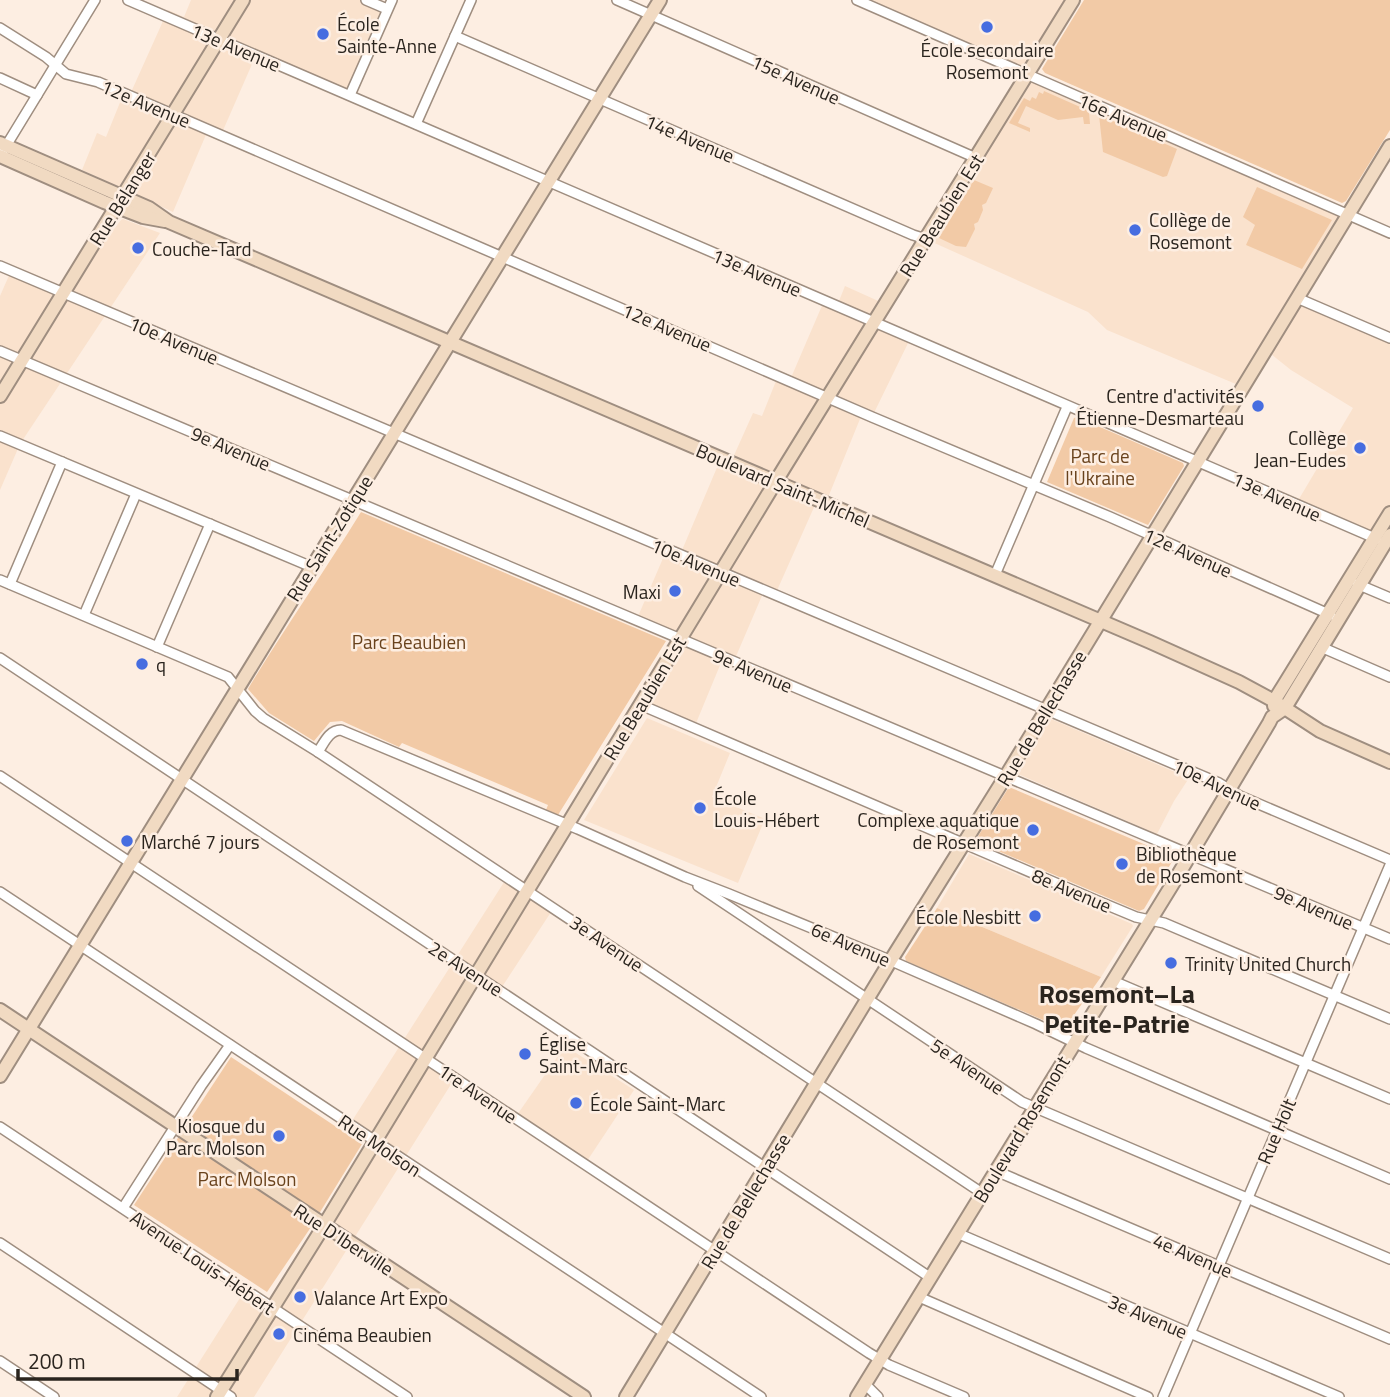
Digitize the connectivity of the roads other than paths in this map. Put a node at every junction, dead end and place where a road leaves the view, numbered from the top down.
1 (95, 0) edge
2 (128, 0) edge
3 (243, 0) edge
4 (366, 0) edge
5 (471, 0) edge
6 (617, 0) edge
7 (660, 0) edge
8 (857, 0) edge
9 (1073, 0) edge
10 (389, 5) edge
11 (651, 15) junction
12 (0, 28) edge
13 (455, 36) junction
14 (219, 39) junction
15 (56, 65) junction
16 (1027, 75) junction
17 (0, 78) edge
18 (37, 95) junction
19 (350, 95) junction
20 (599, 98) junction
21 (173, 115) junction
22 (416, 124) junction
23 (1390, 146) edge
24 (1, 150) edge
25 (976, 158) junction
26 (548, 181) junction
27 (119, 201) junction
28 (1348, 215) junction
29 (1390, 233) edge
30 (926, 239) junction
31 (502, 257) junction
32 (0, 266) edge
33 (64, 293) junction
34 (1297, 298) junction
35 (874, 322) junction
36 (1390, 338) edge
37 (449, 342) junction
38 (0, 351) edge
39 (22, 360) junction
40 (0, 396) edge
41 (829, 398) junction
42 (1067, 407) junction
43 (394, 432) junction
44 (0, 436) edge
45 (1198, 461) junction
46 (62, 462) junction
47 (776, 481) junction
48 (1034, 485) junction
49 (136, 494) junction
50 (353, 500) junction
51 (1390, 513) edge
52 (211, 524) junction
53 (1152, 536) junction
54 (1383, 538) edge
55 (312, 567) junction
56 (720, 573) junction
57 (995, 575) junction
58 (0, 580) edge
59 (1354, 583) junction
60 (10, 584) junction
61 (1390, 598) edge
62 (84, 615) junction
63 (1334, 616) junction
64 (1100, 620) junction
65 (680, 639) junction
66 (157, 647) junction
67 (1321, 647) junction
68 (0, 659) edge
69 (1390, 677) edge
70 (237, 688) junction
71 (1280, 704) junction
72 (641, 705) junction
73 (1046, 709) junction
74 (318, 752) junction
75 (1390, 762) edge
76 (0, 776) edge
77 (1005, 776) junction
78 (182, 778) junction
79 (1229, 790) junction
80 (568, 825) junction
81 (964, 844) junction
82 (1189, 855) junction
83 (131, 862) junction
84 (1390, 863) edge
85 (685, 877) junction
86 (527, 891) junction
87 (0, 892) edge
88 (1149, 920) junction
89 (1363, 928) junction
90 (1390, 939) edge
91 (80, 945) junction
92 (891, 960) junction
93 (476, 974) junction
94 (1113, 981) junction
95 (1334, 996) junction
96 (867, 1000) junction
97 (0, 1010) edge
98 (1390, 1019) edge
99 (29, 1029) junction
100 (1074, 1042) junction
101 (230, 1045) junction
102 (425, 1058) junction
103 (1305, 1063) junction
104 (0, 1076) edge
105 (816, 1083) junction
106 (1390, 1098) edge
107 (1034, 1107) junction
108 (0, 1127) edge
109 (175, 1127) junction
110 (1276, 1129) junction
111 (374, 1141) junction
112 (766, 1167) junction
113 (996, 1171) junction
114 (1390, 1179) edge
115 (982, 1193) junction
116 (1247, 1198) junction
117 (123, 1208) junction
118 (324, 1225) junction
119 (957, 1233) junction
120 (0, 1243) edge
121 (715, 1251) junction
122 (1390, 1259) edge
123 (1219, 1266) junction
124 (931, 1278) junction
125 (919, 1297) junction
126 (273, 1308) junction
127 (665, 1333) junction
128 (1189, 1334) junction
129 (1390, 1339) edge
130 (880, 1359) junction
131 (0, 1361) edge
132 (865, 1384) junction
133 (223, 1395) edge
134 (54, 1397) edge
135 (407, 1397) edge
136 (584, 1397) edge
137 (626, 1397) edge
138 (761, 1397) edge
139 (857, 1397) edge
140 (878, 1397) edge
141 (964, 1397) edge
142 (1148, 1397) edge
143 (1163, 1397) edge
144 (1339, 1397) edge

1 - 15 street
2 - 14 street, 13e Avenue
3 - 14 street, Rue Bélanger
4 - 10 street
5 - 13 street
6 - 11 street, 15e Avenue
7 - 11 street, Rue Saint-Zotique
8 - 16 street, 16e Avenue
9 - 16 street, Rue Beaubien Est
10 - 19 street
11 - 20 street, Rue Saint-Zotique
11 - 25 street, 15e Avenue
12 - 15 street, 12e Avenue
13 - 20 street, 14e Avenue
13 - 22 street
14 - 19 street, 13e Avenue
14 - 21 street, Rue Bélanger
15 - 18 street
15 - 21 street, 12e Avenue
16 - 25 street, Rue Beaubien Est
16 - 28 street, 16e Avenue
17 - 18 street
18 - 24 street
19 - 22 street, 13e Avenue
20 - 26 street, Rue Saint-Zotique
20 - 30 street, 14e Avenue
21 - 27 street, Rue Bélanger
21 - 31 street, 12e Avenue
22 - 26 street, 13e Avenue
23 - 28 street, Rue de Bellechasse
24 - 27 street, Boulevard Saint-Michel
25 - 30 street, Rue Beaubien Est
26 - 31 street, Rue Saint-Zotique
26 - 35 street, 13e Avenue
27 - 33 street, Rue Bélanger
27 - 37 street, Boulevard Saint-Michel
28 - 29 street, 16e Avenue
28 - 34 street, Rue de Bellechasse
30 - 35 street, Rue Beaubien Est
31 - 37 street, Rue Saint-Zotique
31 - 41 street, 12e Avenue
32 - 33 street, 10e Avenue
33 - 39 street, Rue Bélanger
33 - 43 street, 10e Avenue
34 - 36 street
34 - 45 street, Rue de Bellechasse
35 - 41 street, Rue Beaubien Est
35 - 42 street, 13e Avenue
37 - 43 street, Rue Saint-Zotique
37 - 47 street, Boulevard Saint-Michel
38 - 39 street, 9e Avenue
39 - 40 street, Rue Bélanger
39 - 50 street, 9e Avenue
41 - 47 street, Rue Beaubien Est
41 - 48 street, 12e Avenue
42 - 45 street, 13e Avenue
42 - 48 street
43 - 50 street, Rue Saint-Zotique
43 - 56 street, 10e Avenue
44 - 46 street
45 - 53 street, Rue de Bellechasse
45 - 54 street, 13e Avenue
46 - 49 street
46 - 60 street
47 - 56 street, Rue Beaubien Est
47 - 57 street, Boulevard Saint-Michel
48 - 53 street, 12e Avenue
48 - 57 street
49 - 52 street
49 - 62 street
50 - 55 street, Rue Saint-Zotique
50 - 65 street, 9e Avenue
51 - 54 street, Boulevard Rosemont
52 - 55 street
52 - 66 street
53 - 63 street, 12e Avenue
53 - 64 street, Rue de Bellechasse
54 - 59 street, Boulevard Rosemont
55 - 70 street, Rue Saint-Zotique
56 - 65 street, Rue Beaubien Est
56 - 73 street, 10e Avenue
57 - 64 street, Boulevard Saint-Michel
58 - 60 street
59 - 61 street
59 - 63 street, Boulevard Rosemont
60 - 62 street
62 - 66 street
63 - 67 street, Boulevard Rosemont
63 - 71 street, Boulevard Rosemont
64 - 71 street, Boulevard Saint-Michel
64 - 73 street, Rue de Bellechasse
65 - 72 street, Rue Beaubien Est
65 - 77 street, 9e Avenue
66 - 70 street
67 - 69 street
67 - 71 street, Boulevard Rosemont
68 - 78 street, 2e Avenue
70 - 74 street, 3e Avenue
70 - 78 street, Rue Saint-Zotique
71 - 75 street, Boulevard Saint-Michel
71 - 79 street, Boulevard Rosemont
72 - 80 street, Rue Beaubien Est
72 - 81 street, 8e Avenue
73 - 77 street, Rue de Bellechasse
73 - 79 street, 10e Avenue
74 - 80 street, 6e Avenue
74 - 86 street, 3e Avenue
76 - 83 street, 1re Avenue
77 - 81 street, Rue de Bellechasse
77 - 82 street, 9e Avenue
78 - 83 street, Rue Saint-Zotique
78 - 93 street, 2e Avenue
79 - 82 street, Boulevard Rosemont
79 - 84 street, 10e Avenue
80 - 85 street, 6e Avenue
80 - 86 street, Rue Beaubien Est
81 - 88 street, 8e Avenue
81 - 92 street, Rue de Bellechasse
82 - 88 street, Boulevard Rosemont
82 - 89 street, 9e Avenue
83 - 91 street, Rue Saint-Zotique
83 - 102 street, 1re Avenue
84 - 89 street, Rue Holt
85 - 92 street, 6e Avenue
85 - 96 street, 5e Avenue
86 - 93 street, Rue Beaubien Est
86 - 105 street, 3e Avenue
87 - 91 street, Rue Molson
88 - 94 street, Boulevard Rosemont
88 - 95 street, 8e Avenue
89 - 90 street, 9e Avenue
89 - 95 street, Rue Holt
91 - 99 street, Rue Saint-Zotique
91 - 101 street, Rue Molson
92 - 96 street, Rue de Bellechasse
92 - 100 street, 6e Avenue
93 - 102 street, Rue Beaubien Est
93 - 112 street, 2e Avenue
94 - 100 street, Boulevard Rosemont
94 - 103 street
95 - 98 street, 8e Avenue
95 - 103 street, Rue Holt
96 - 105 street, Rue de Bellechasse
96 - 107 street, 5e Avenue
97 - 99 street, Rue D'Iberville
99 - 104 street, Rue Saint-Zotique
99 - 109 street, Rue D'Iberville
100 - 107 street, Boulevard Rosemont
100 - 110 street, 6e Avenue
101 - 109 street
101 - 111 street, Rue Molson
102 - 111 street, Rue Beaubien Est
102 - 121 street, 1re Avenue
103 - 106 street
103 - 110 street, Rue Holt
105 - 112 street, Rue de Bellechasse
105 - 115 street, 3e Avenue
107 - 113 street, Boulevard Rosemont
107 - 116 street, 5e Avenue
108 - 117 street, Avenue Louis-Hébert
109 - 117 street
109 - 118 street, Rue D'Iberville
110 - 114 street, 6e Avenue
110 - 116 street, Rue Holt
111 - 118 street, Rue Beaubien Est
111 - 127 street, Rue Molson
112 - 121 street, Rue de Bellechasse
112 - 124 street, 2e Avenue
113 - 115 street, Boulevard Rosemont
113 - 123 street, 4e Avenue
115 - 119 street, Boulevard Rosemont
116 - 122 street, 5e Avenue
116 - 123 street, Rue Holt
117 - 126 street, Avenue Louis-Hébert
118 - 126 street, Rue Beaubien Est
118 - 136 street, Rue D'Iberville
119 - 124 street, Boulevard Rosemont
119 - 128 street, 3e Avenue
120 - 133 street
121 - 127 street, Rue de Bellechasse
121 - 130 street, 1re Avenue
123 - 128 street, Rue Holt
123 - 129 street, 4e Avenue
124 - 125 street, Boulevard Rosemont
125 - 130 street, Boulevard Rosemont
125 - 142 street
126 - 133 street, Rue Beaubien Est
126 - 135 street, Avenue Louis-Hébert
127 - 137 street, Rue de Bellechasse
127 - 138 street, Rue Molson
128 - 143 street, Rue Holt
128 - 144 street, 3e Avenue
130 - 132 street, Boulevard Rosemont
130 - 141 street, 1re Avenue
131 - 134 street
132 - 139 street, Boulevard Rosemont
132 - 140 street

